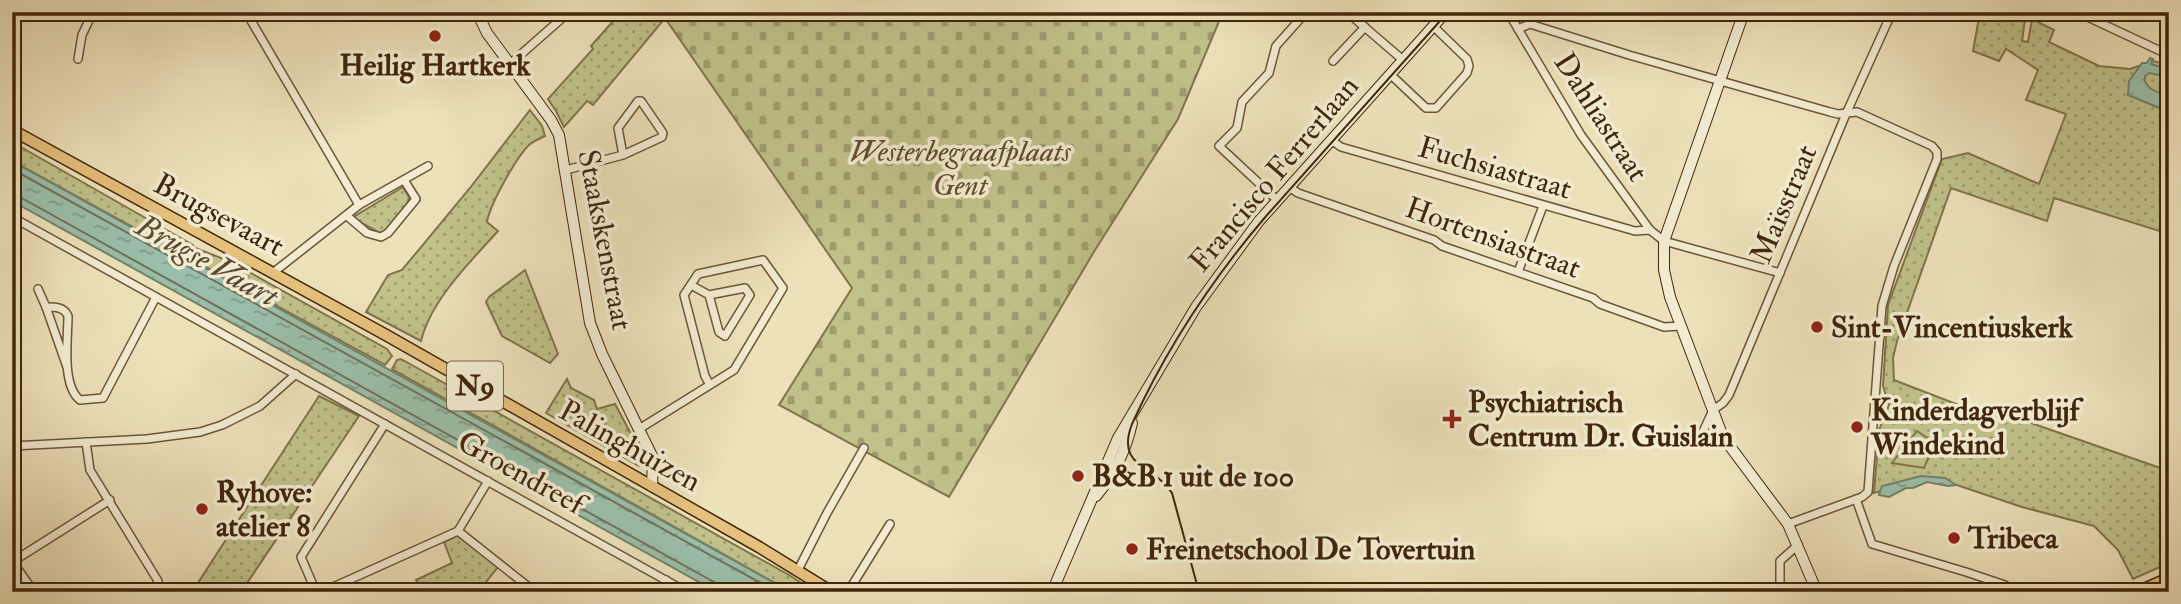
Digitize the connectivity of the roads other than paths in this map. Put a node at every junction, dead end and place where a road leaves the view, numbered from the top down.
1 (93, 12) edge
2 (246, 12) edge
3 (477, 12) edge
4 (569, 12) edge
5 (1446, 12) edge
6 (1508, 12) edge
7 (1744, 12) edge
8 (1892, 12) edge
9 (2077, 12) edge
10 (1353, 14) edge
11 (1300, 19) dead end
12 (1433, 26) junction
13 (1365, 27) junction
14 (1518, 29) junction
15 (2168, 52) edge
16 (78, 59) dead end
17 (1403, 60) junction
18 (1333, 61) dead end
19 (510, 64) junction
20 (1390, 74) junction
21 (1719, 80) junction
22 (1846, 114) junction
23 (12, 130) edge
24 (1331, 140) junction
25 (623, 155) junction
26 (428, 166) dead end
27 (566, 170) junction
28 (404, 180) junction
29 (1289, 187) junction
30 (1277, 200) junction
31 (359, 205) junction
32 (1543, 206) junction
33 (346, 216) junction
34 (12, 217) edge
35 (1650, 230) junction
36 (1664, 241) junction
37 (274, 272) junction
38 (1518, 272) junction
39 (1780, 273) junction
40 (691, 285) junction
41 (38, 289) dead end
42 (709, 295) junction
43 (156, 297) junction
44 (46, 307) junction
45 (1681, 326) junction
46 (403, 345) joint
47 (67, 367) junction
48 (296, 374) junction
49 (710, 385) junction
50 (1713, 410) junction
51 (385, 424) junction
52 (639, 429) junction
53 (1701, 436) dead end
54 (86, 442) junction
55 (12, 446) edge
56 (864, 448) dead end
57 (488, 481) junction
58 (652, 486) junction
59 (1856, 499) junction
60 (110, 500) junction
61 (890, 524) dead end
62 (1788, 524) junction
63 (458, 531) junction
64 (1798, 545) junction
65 (12, 561) edge
66 (798, 570) junction
67 (2169, 578) edge
68 (666, 580) junction
69 (34, 592) edge
70 (153, 592) edge
71 (316, 592) edge
72 (322, 592) edge
73 (535, 592) edge
74 (658, 592) edge
75 (687, 592) edge
76 (832, 592) edge
77 (848, 592) edge
78 (957, 592) edge
79 (1035, 592) edge
80 (1052, 592) edge
81 (1780, 592) edge
82 (1817, 592) edge
83 (2015, 592) edge
84 (2137, 592) edge

1 - 16 street
2 - 31 street
3 - 19 street, Staakskenstraat
4 - 19 street
5 - 12 street, Francisco Ferrerlaan
6 - 14 street, Dahliastraat
7 - 21 street
8 - 22 street, Maïsstraat
9 - 15 street
10 - 13 street
11 - 30 street
12 - 17 street, Francisco Ferrerlaan
12 - 20 street
13 - 17 street
13 - 18 street
14 - 21 street
14 - 35 street, Dahliastraat
17 - 20 street, Francisco Ferrerlaan
19 - 27 street, Staakskenstraat
20 - 24 street, Francisco Ferrerlaan
21 - 22 street
21 - 36 street
22 - 39 street, Maïsstraat
22 - 59 street
23 - 37 main road, Brugsevaart / N9
24 - 29 street, Francisco Ferrerlaan
24 - 32 street, Fuchsiastraat
25 - 25 street
25 - 27 street
26 - 28 street
27 - 52 street, Staakskenstraat
28 - 31 street
28 - 33 street
29 - 30 street, Francisco Ferrerlaan
29 - 38 street, Hortensiastraat
30 - 80 street, Francisco Ferrerlaan
31 - 33 street
32 - 35 street, Fuchsiastraat
32 - 38 street
33 - 37 street
34 - 43 street, Groendreef
35 - 36 street, Dahliastraat
36 - 39 street
36 - 45 street
37 - 46 main road, Brugsevaart / N9
38 - 45 street, Hortensiastraat
39 - 50 street, Maïsstraat
40 - 42 street
40 - 49 street
40 - 49 street
41 - 44 street
42 - 42 street
43 - 47 street
43 - 48 street, Groendreef
44 - 47 street
44 - 47 street
45 - 50 street
46 - 58 main road, Palinghuizen / N9
48 - 51 street, Groendreef
48 - 54 street
49 - 52 street
50 - 53 street, Maïsstraat
50 - 62 street
51 - 57 street, Groendreef
51 - 71 street
52 - 58 street, Staakskenstraat
54 - 55 street
54 - 60 street
56 - 66 street
57 - 63 street
57 - 68 street, Groendreef
58 - 66 main road, Palinghuizen / N9
59 - 62 street
59 - 83 street
60 - 65 street
60 - 70 street
61 - 77 street
62 - 64 street
63 - 72 street
63 - 73 street
64 - 81 street
64 - 82 street
65 - 69 street
66 - 76 main road, Palinghuizen / N9
67 - 84 main road
68 - 74 street
68 - 75 street, Groendreef
78 - 79 street

